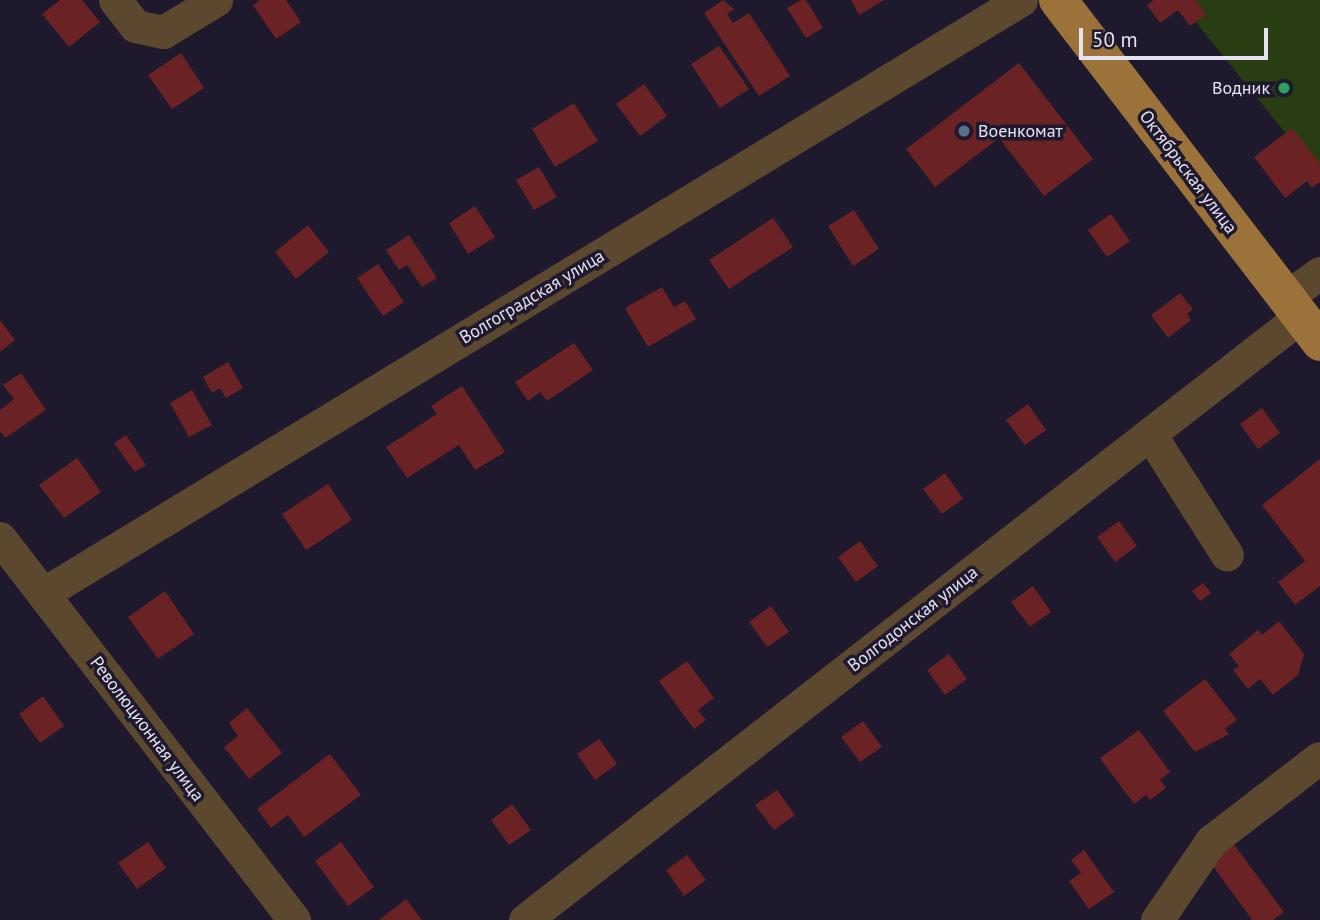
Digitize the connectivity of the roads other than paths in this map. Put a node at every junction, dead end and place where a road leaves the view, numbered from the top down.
1 (115, 0) edge
2 (216, 0) edge
3 (1021, 0) edge
4 (1058, 0) edge
5 (1320, 273) edge
6 (1302, 319) edge
7 (1150, 434) junction
8 (0, 537) edge
9 (1227, 555) dead end
10 (44, 593) junction
11 (1319, 758) edge
12 (1173, 914) edge
13 (294, 920) edge
14 (526, 920) edge

1 - 2 street
3 - 10 street, Волгоградская улица
4 - 6 main road, Октябрьская улица
5 - 6 street, Волгодонская улица
6 - 7 street, Волгодонская улица
7 - 9 street
7 - 14 street, Волгодонская улица
8 - 10 street, Революционная улица
10 - 13 street, Революционная улица
11 - 12 street

